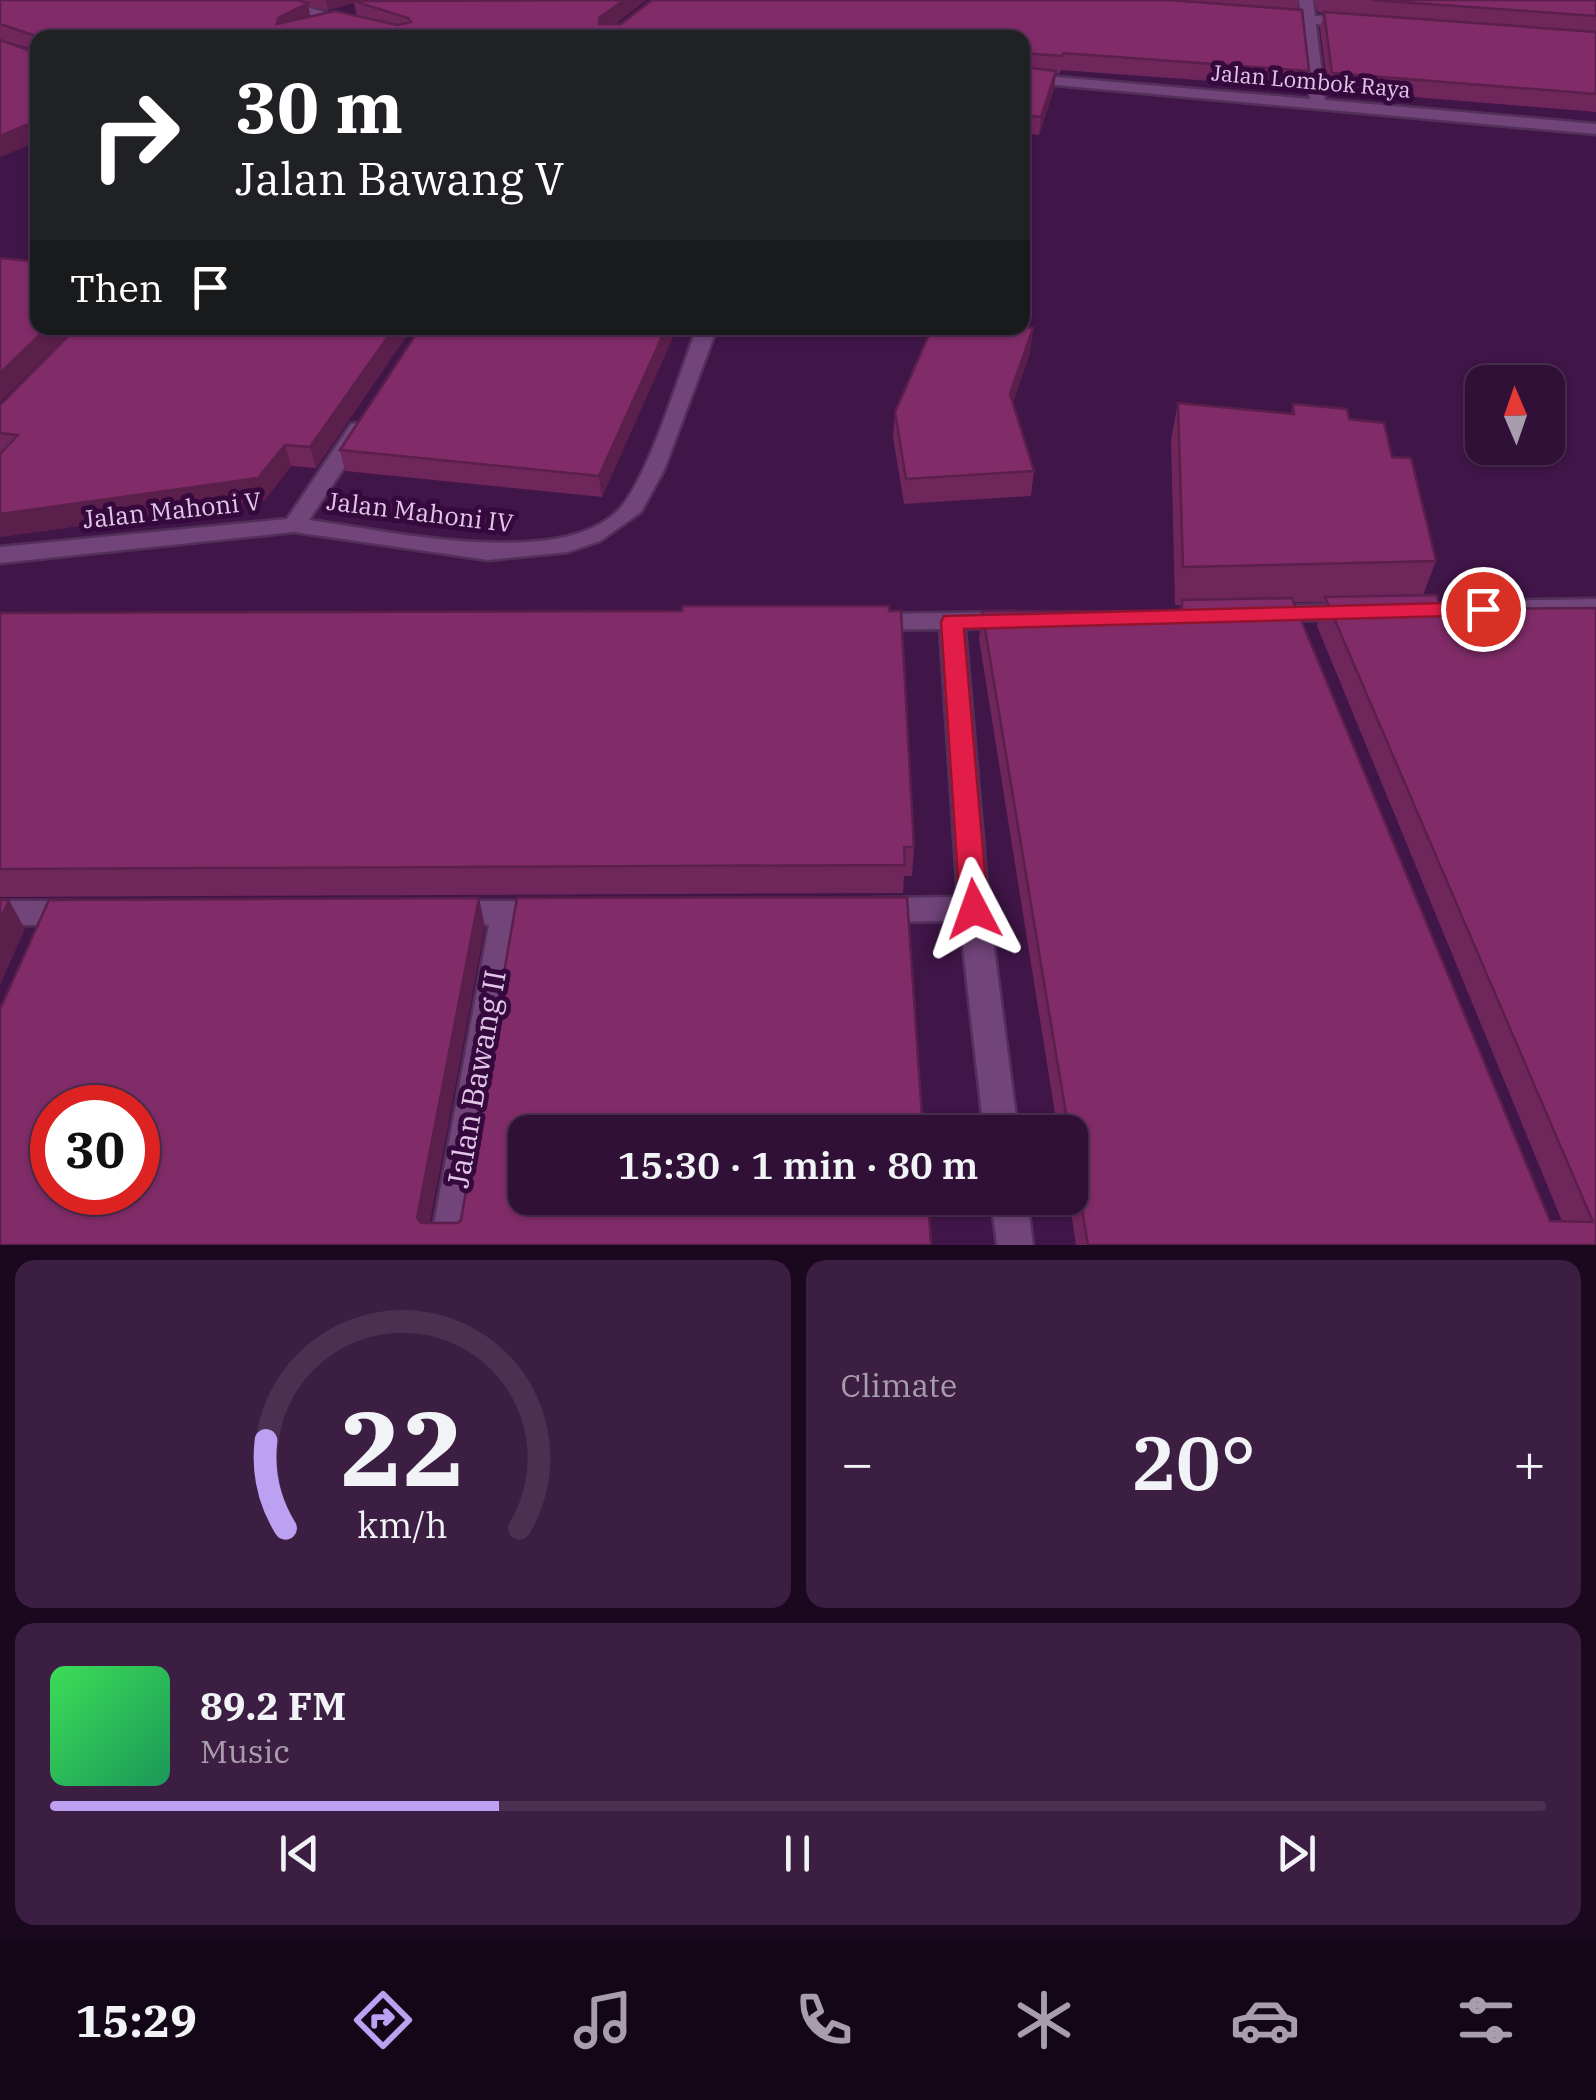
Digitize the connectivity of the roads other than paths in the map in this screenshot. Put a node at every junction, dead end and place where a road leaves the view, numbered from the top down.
1 (269, 0) edge
2 (1306, 0) edge
3 (362, 6) edge
4 (1250, 15) edge
5 (333, 18) junction
6 (1308, 20) junction
7 (1366, 24) edge
8 (306, 30) edge
9 (374, 30) edge
10 (1030, 79) edge
11 (1318, 104) junction
12 (1596, 128) edge
13 (704, 335) edge
14 (372, 408) edge
15 (294, 524) junction
16 (0, 555) edge
17 (1596, 607) edge
18 (1464, 610) edge
19 (1389, 611) edge
20 (1295, 613) junction
21 (1238, 614) edge
22 (1047, 619) edge
23 (853, 622) edge
24 (952, 622) junction
25 (1310, 649) edge
26 (974, 909) junction
27 (838, 910) edge
28 (584, 912) edge
29 (0, 913) edge
30 (52, 913) junction
31 (112, 913) edge
32 (428, 913) edge
33 (506, 913) junction
34 (38, 947) edge
35 (999, 1115) edge
36 (1011, 1215) edge
37 (448, 1245) edge
38 (1014, 1245) edge

1 - 5 street
2 - 6 street
3 - 5 street
4 - 6 street
5 - 8 street
5 - 9 street
6 - 7 street
6 - 11 street
10 - 11 street, Jalan Lombok Raya
11 - 12 street, Jalan Lombok Raya
13 - 15 street, Jalan Mahoni IV
14 - 15 street, Jalan Mahoni V
15 - 16 street, Jalan Mahoni V
17 - 18 street
19 - 20 street
20 - 21 street
20 - 25 street
22 - 24 street
23 - 24 street
24 - 26 street
26 - 27 street
26 - 35 street
28 - 33 street
29 - 30 street
30 - 31 street
30 - 34 street
32 - 33 street
33 - 37 street, Jalan Bawang II
36 - 38 street

